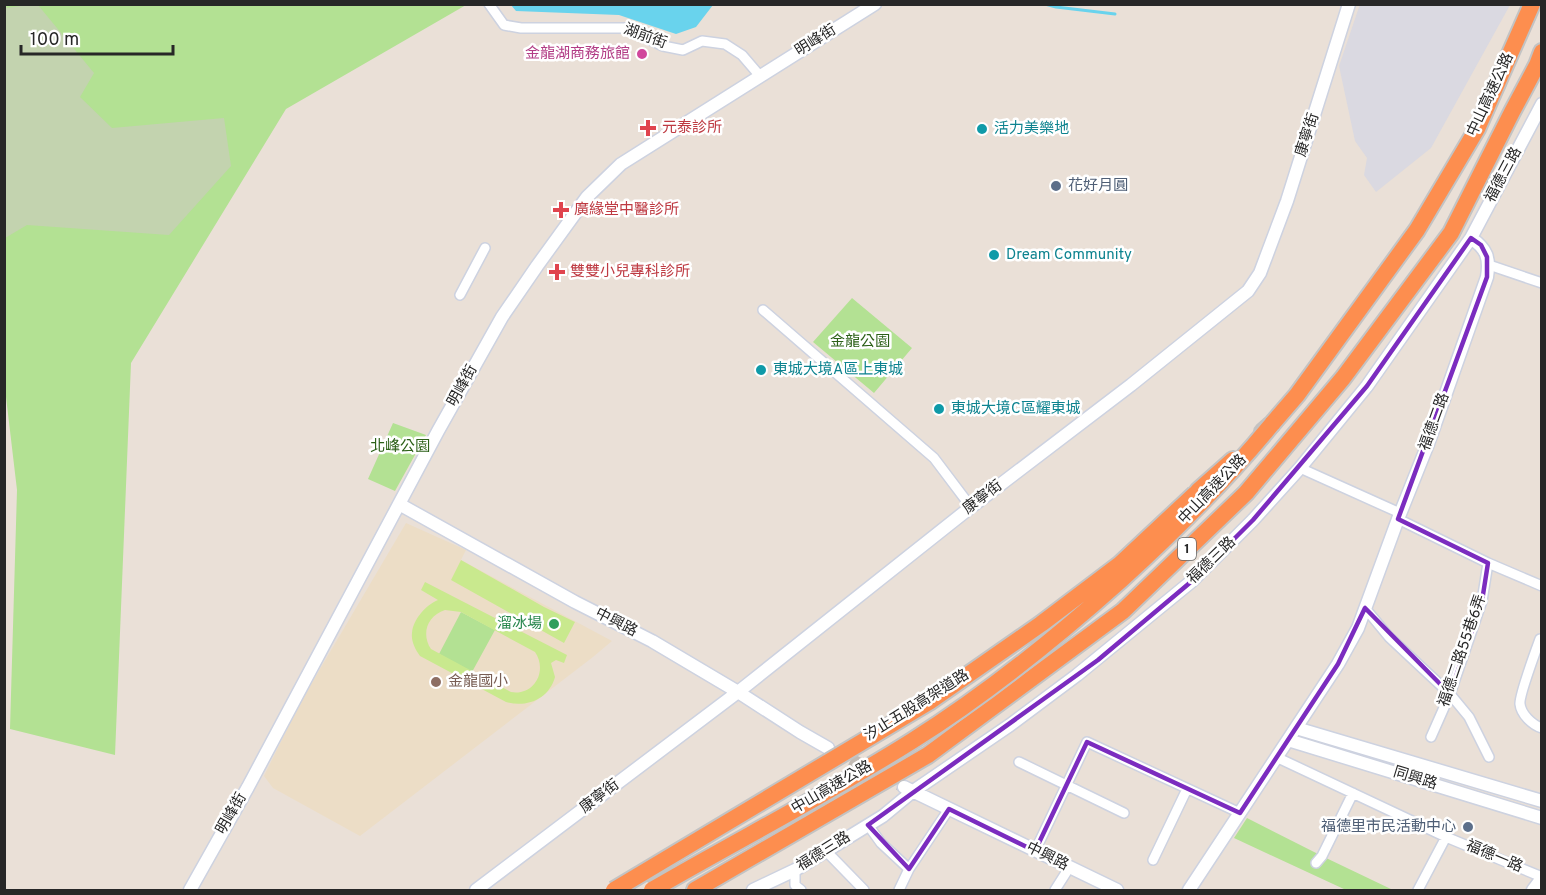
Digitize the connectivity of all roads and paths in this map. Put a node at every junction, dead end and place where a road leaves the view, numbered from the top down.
1 (489, 4) edge
2 (875, 4) edge
3 (1349, 4) edge
4 (1532, 4) edge
5 (1540, 58) edge
6 (760, 76) junction
7 (1542, 104) edge
8 (1471, 238) junction
9 (485, 248) dead end
10 (1489, 265) junction
11 (1542, 283) edge
12 (460, 295) dead end
13 (763, 310) dead end
14 (1272, 424) junction
15 (1300, 468) junction
16 (399, 504) junction
17 (971, 507) junction
18 (1399, 516) junction
19 (1488, 563) junction
20 (1541, 586) edge
21 (1365, 608) junction
22 (1540, 639) dead end
23 (738, 692) junction
24 (1450, 694) junction
25 (1296, 728) junction
26 (1542, 728) edge
27 (1431, 736) dead end
28 (1288, 740) junction
29 (828, 748) tunnel mouth
30 (1276, 757) junction
31 (1489, 757) dead end
32 (1019, 762) dead end
33 (1067, 785) junction
34 (908, 789) junction
35 (1187, 789) junction
36 (1353, 794) junction
37 (1542, 801) edge
38 (949, 809) junction
39 (1124, 813) dead end
40 (1240, 813) junction
41 (1542, 818) edge
42 (868, 825) junction
43 (1446, 837) junction
44 (826, 851) junction
45 (1035, 851) junction
46 (1153, 860) dead end
47 (1316, 863) dead end
48 (1069, 867) junction
49 (909, 869) junction
50 (795, 870) junction
51 (1542, 878) edge
52 (190, 891) edge
53 (476, 891) edge
54 (614, 891) edge
55 (652, 891) edge
56 (695, 891) edge
57 (753, 891) edge
58 (801, 891) edge
59 (864, 891) edge
60 (899, 891) edge
61 (1055, 891) edge
62 (1117, 891) edge
63 (1189, 891) edge
64 (1418, 891) edge
65 (1533, 891) edge

1 - 6 street, 湖前街
2 - 6 street, 明峰街
3 - 17 street, 康寧街
4 - 14 highway, 中山高速公路 / 1
5 - 56 highway, 中山高速公路 / 1
6 - 16 street, 明峰街
7 - 8 street, 福德三路
8 - 10 street
8 - 15 street, 福德三路
9 - 12 street
10 - 11 street
10 - 18 street, 福德二路
13 - 17 street
14 - 54 highway, 汐止五股高架道路 / 1, bridge
14 - 55 highway, 中山高速公路 / 1, bridge
15 - 18 street
15 - 34 street, 福德三路
16 - 23 street, 中興路
16 - 52 street, 明峰街
17 - 23 street, 康寧街
18 - 19 street
18 - 21 street, 福德二路
19 - 20 street
19 - 24 street, 福德二路55巷6弄
21 - 24 street
21 - 25 street, 福德二路
22 - 26 street
23 - 29 street, 中興路
23 - 53 street, 康寧街
24 - 27 street, 福德二路55巷6弄
24 - 31 street
25 - 28 street, 福德二路
25 - 37 street, 同興路
28 - 30 street, 福德二路
28 - 41 street, 同興路
30 - 36 street, 福德一路
30 - 40 street, 福德二路
32 - 33 street
33 - 35 street
33 - 39 street
33 - 45 street
34 - 38 street, 中興路
34 - 42 street, 福德三路
35 - 40 street
35 - 46 street
36 - 43 street, 福德一路
36 - 47 street
38 - 45 street, 中興路
38 - 49 street
40 - 63 street, 福德二路
42 - 44 street, 福德三路
42 - 49 street
43 - 51 street, 福德一路
43 - 64 street
44 - 50 street, 福德三路
44 - 59 street
45 - 48 street, 中興路
48 - 61 street
48 - 62 street, 中興路
49 - 60 street
50 - 57 street, 福德三路
50 - 58 street
51 - 65 street, 福德一路

